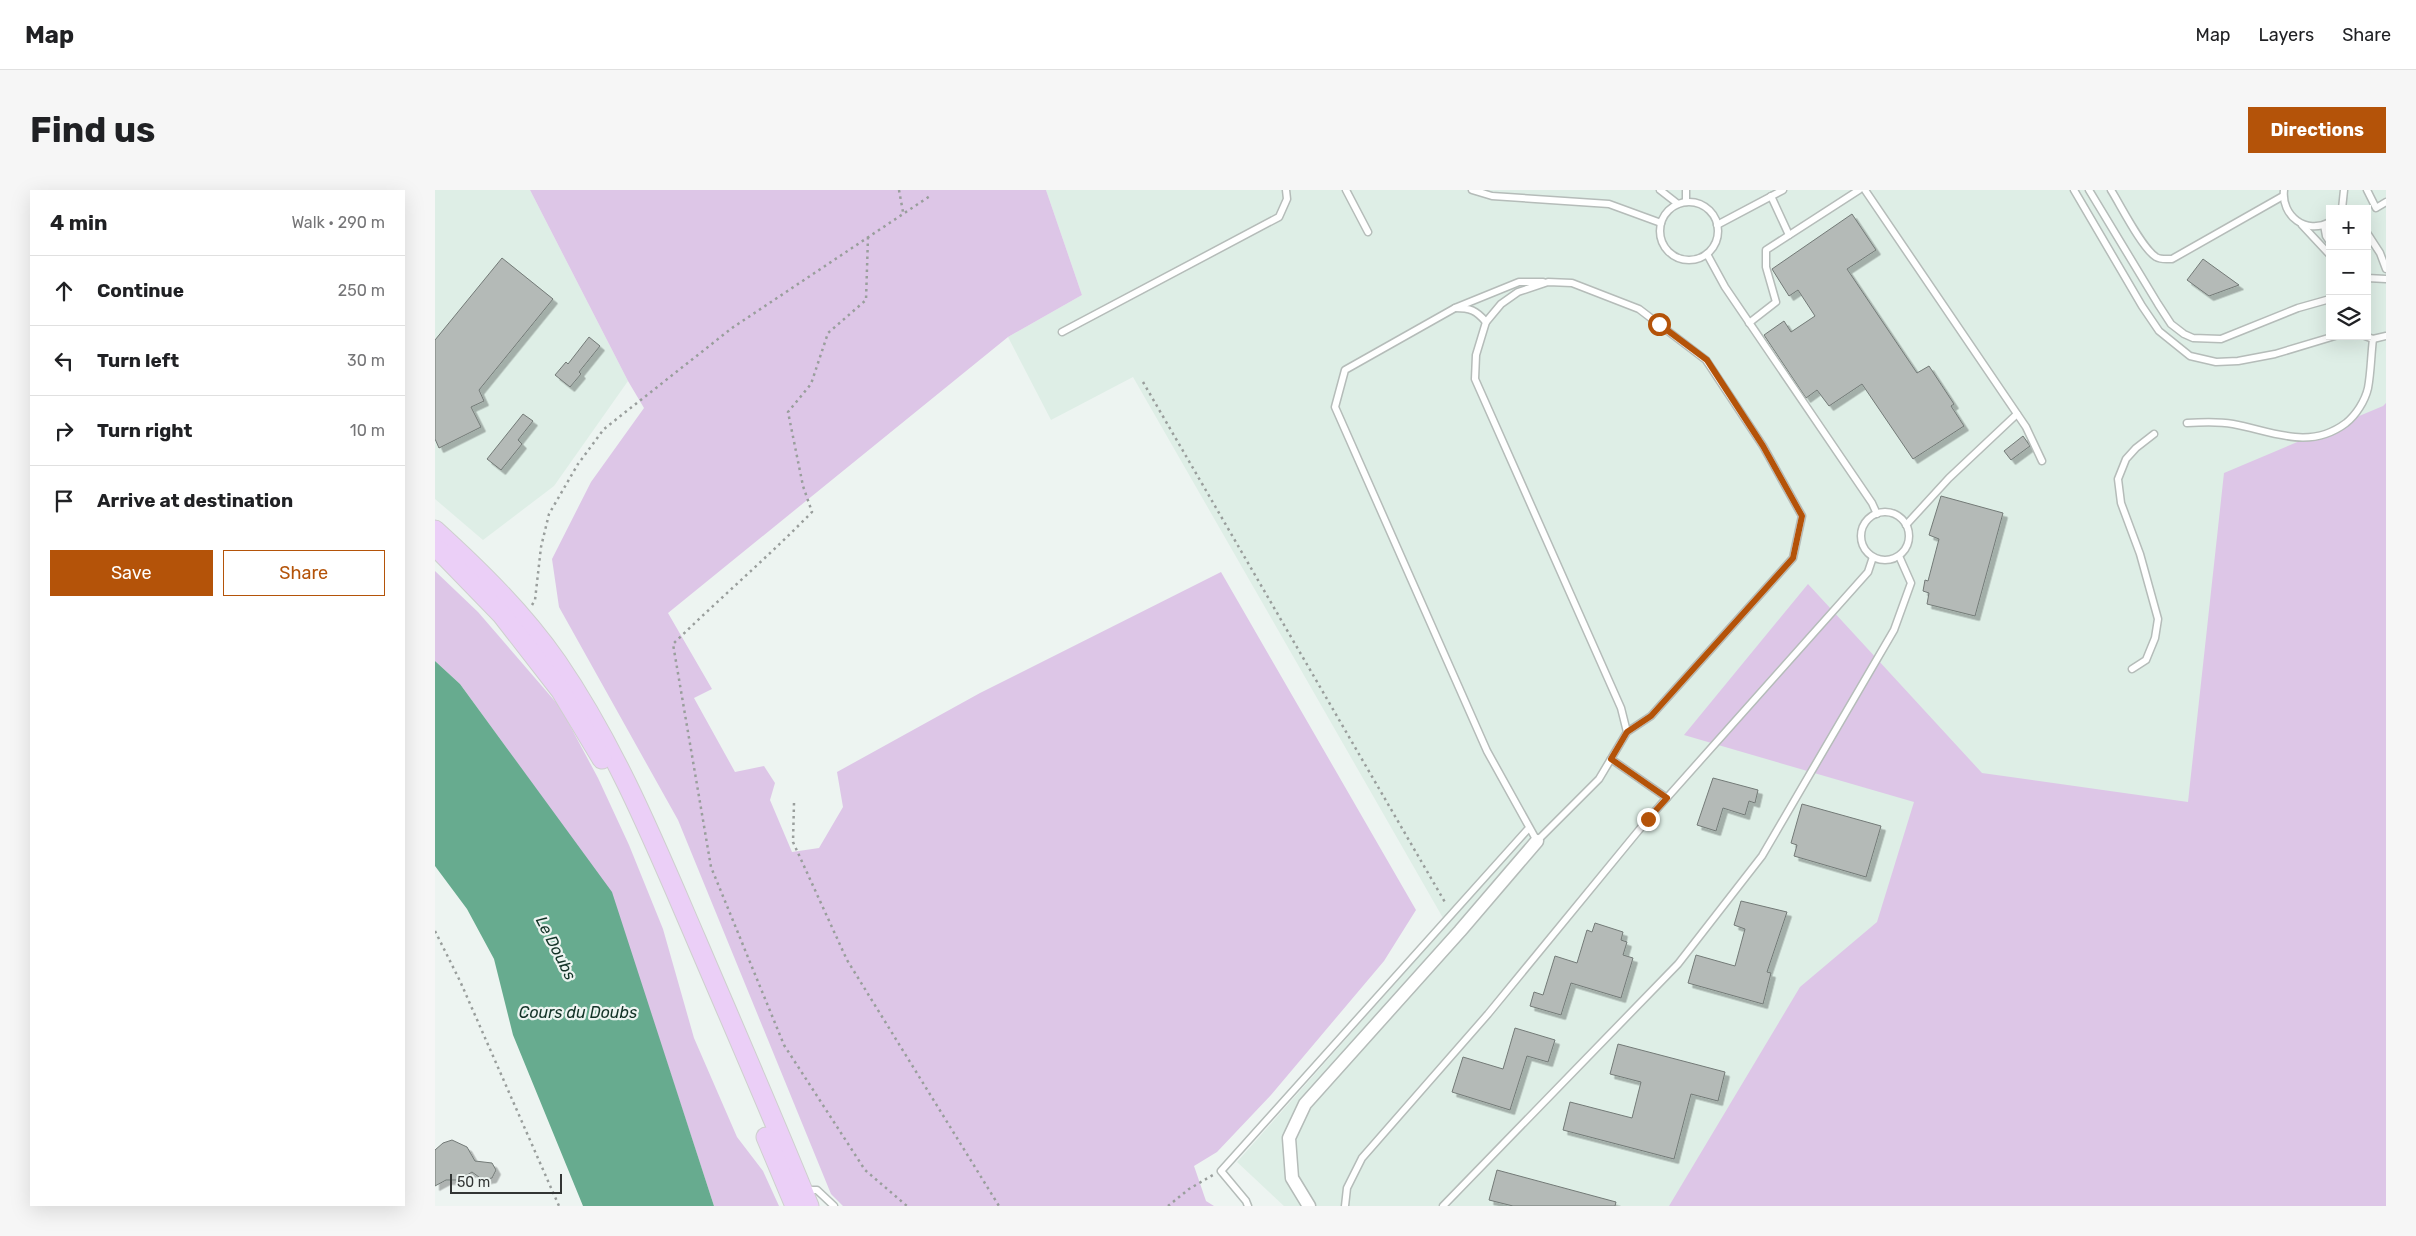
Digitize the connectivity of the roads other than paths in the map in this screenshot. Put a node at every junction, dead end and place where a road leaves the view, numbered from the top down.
1 (1286, 190) edge
2 (1346, 190) edge
3 (1471, 190) edge
4 (1660, 190) edge
5 (1686, 190) edge
6 (1783, 190) edge
7 (1859, 190) edge
8 (1865, 190) edge
9 (2074, 190) edge
10 (2089, 190) edge
11 (2111, 190) edge
12 (2344, 190) edge
13 (2367, 190) edge
14 (2284, 193) edge
15 (1771, 196) junction
16 (1686, 202) junction
17 (2386, 202) edge
18 (1678, 204) junction
19 (2343, 205) edge
20 (1661, 223) junction
21 (2301, 224) junction
22 (2326, 224) edge
23 (1717, 225) junction
24 (1368, 232) dead end
25 (1789, 235) junction
26 (2371, 239) edge
27 (2386, 245) edge
28 (2326, 251) edge
29 (2380, 253) junction
30 (1707, 254) junction
31 (2386, 269) edge
32 (2371, 277) edge
33 (2386, 279) edge
34 (1548, 282) junction
35 (2326, 301) edge
36 (1455, 308) junction
37 (1486, 322) junction
38 (1749, 323) junction
39 (1062, 332) dead end
40 (2386, 336) edge
41 (2326, 339) edge
42 (2373, 339) joint
43 (2017, 414) junction
44 (2187, 423) dead end
45 (2154, 434) dead end
46 (2042, 461) dead end
47 (1877, 514) junction
48 (1906, 525) junction
49 (435, 530) edge
50 (435, 547) edge
51 (1899, 556) junction
52 (1873, 557) junction
53 (2132, 669) dead end
54 (1627, 732) junction
55 (1611, 759) junction
56 (1667, 798) junction
57 (1529, 828) junction
58 (1537, 841) junction
59 (802, 1201) edge
60 (1247, 1204) edge
61 (834, 1206) edge
62 (1309, 1206) edge
63 (1345, 1206) edge
64 (1443, 1206) edge

1 - 39 lane
2 - 24 lane
3 - 20 lane
4 - 18 lane
5 - 16 lane
6 - 15 lane
7 - 25 lane
8 - 43 lane
9 - 41 lane
10 - 35 lane
11 - 14 lane
12 - 19 lane
13 - 17 lane
14 - 21 lane
15 - 23 lane
15 - 25 lane
16 - 18 lane
16 - 23 lane
18 - 20 lane
20 - 30 lane
21 - 22 lane
21 - 28 lane
23 - 30 lane
25 - 38 lane
26 - 29 lane
27 - 29 lane
29 - 31 lane
30 - 38 lane
32 - 33 lane
34 - 36 lane
34 - 37 lane
34 - 54 lane
36 - 37 lane
36 - 57 lane
37 - 54 lane
38 - 47 lane
40 - 42 lane
42 - 44 lane
43 - 46 lane
43 - 48 lane
45 - 53 lane
47 - 48 lane
47 - 52 lane
48 - 51 lane
49 - 59 main road
50 - 59 main road
51 - 52 lane
51 - 64 lane
52 - 56 lane
54 - 55 lane
55 - 56 lane
55 - 58 lane
56 - 63 lane
57 - 58 lane
57 - 60 lane
58 - 62 street
59 - 61 lane

